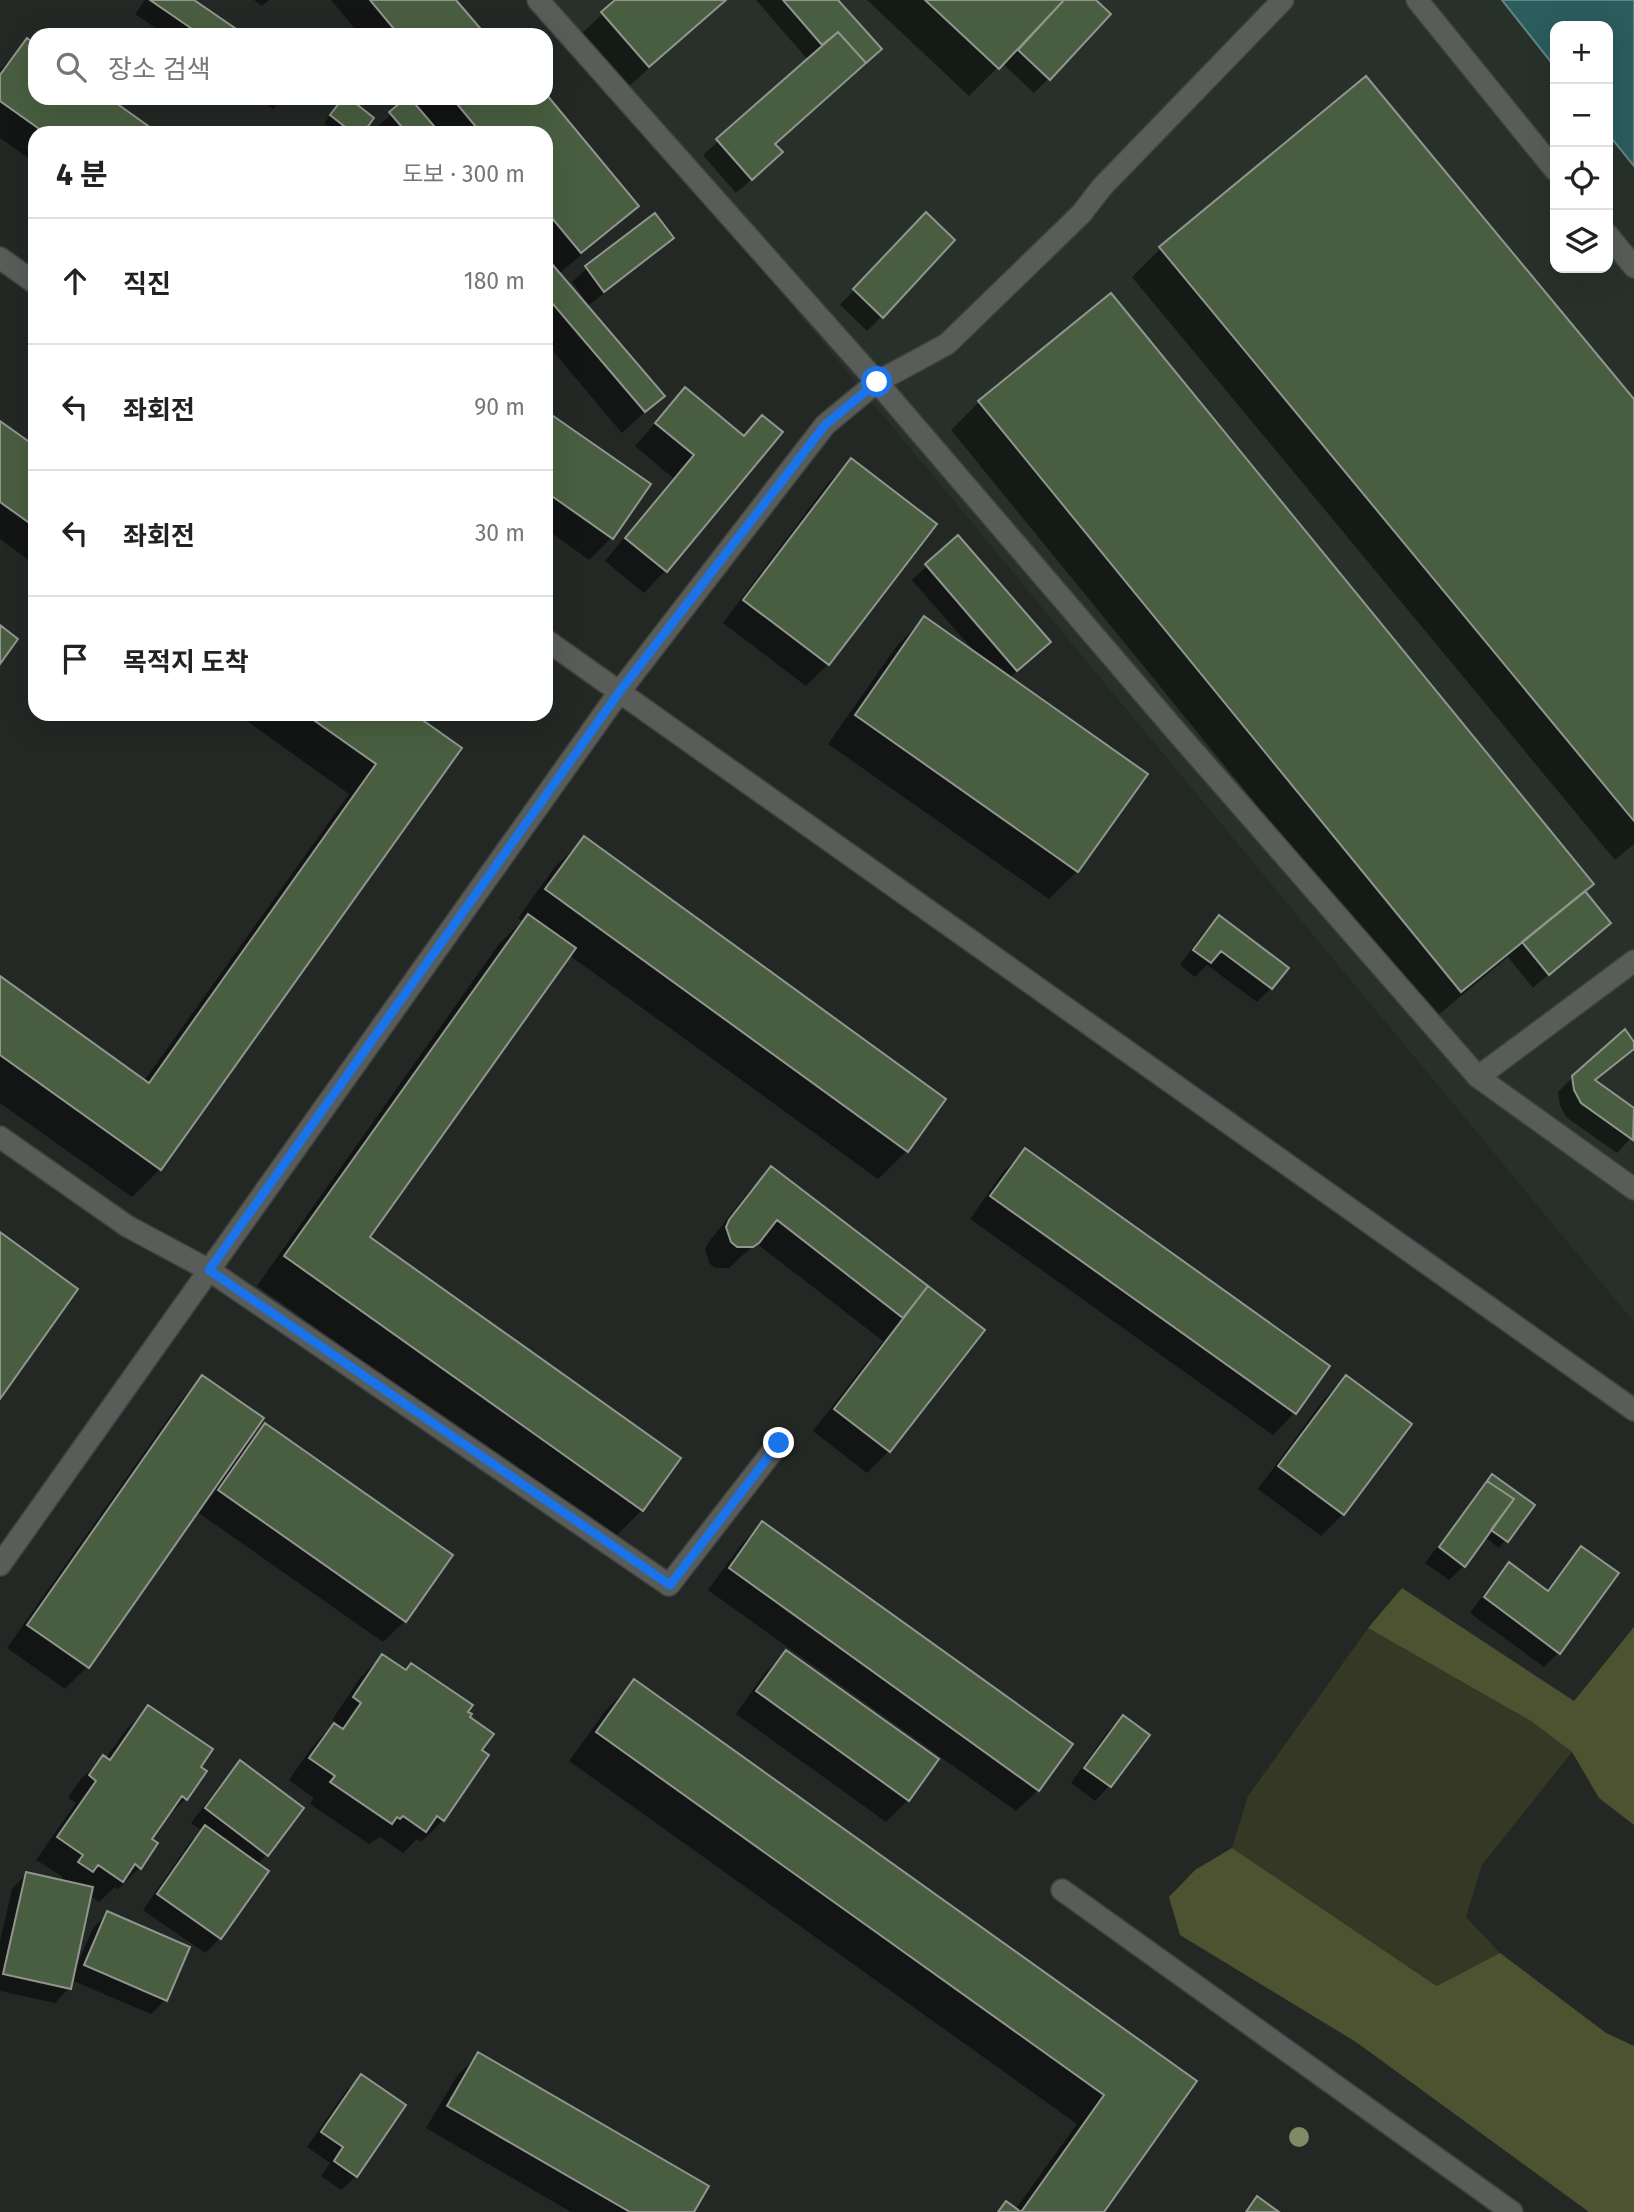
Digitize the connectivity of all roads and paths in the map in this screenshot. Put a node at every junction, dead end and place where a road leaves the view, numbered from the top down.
1 (538, 0) edge
2 (1283, 0) edge
3 (1417, 0) edge
4 (1550, 164) edge
5 (1613, 241) edge
6 (0, 258) edge
7 (1634, 267) edge
8 (28, 278) edge
9 (877, 382) junction
10 (553, 645) edge
11 (620, 691) junction
12 (1634, 961) edge
13 (1478, 1077) junction
14 (0, 1136) edge
15 (1634, 1189) edge
16 (209, 1270) junction
17 (1634, 1410) edge
18 (779, 1443) dead end
19 (0, 1565) edge
20 (1062, 1891) dead end
21 (1512, 2212) edge

1 - 9 street
2 - 9 street
3 - 4 street
5 - 7 street
6 - 8 street
9 - 11 street
9 - 13 street
10 - 11 street
11 - 16 street
11 - 17 street
12 - 13 street
13 - 15 street
14 - 16 street
16 - 18 street
16 - 19 street
20 - 21 street

